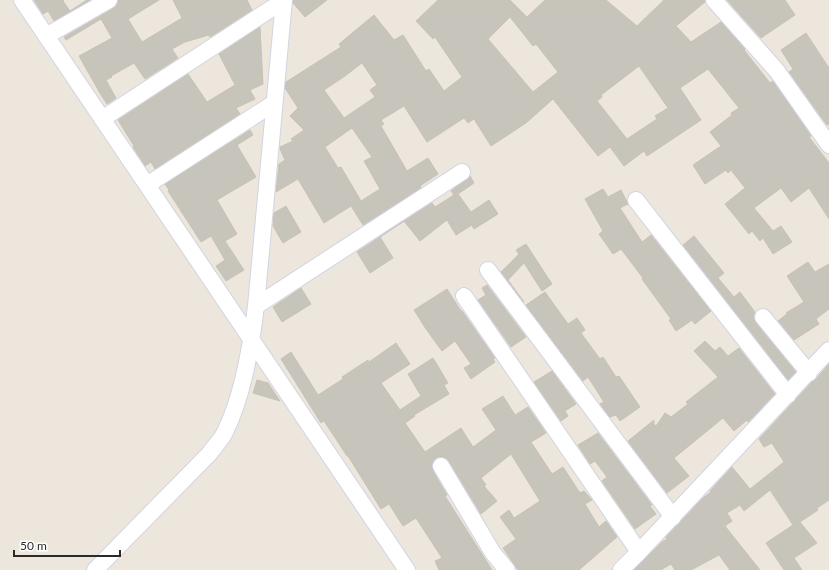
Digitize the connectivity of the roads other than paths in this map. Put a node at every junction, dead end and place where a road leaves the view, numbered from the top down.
1 (22, 0) edge
2 (109, 0) edge
3 (714, 0) edge
4 (284, 1) edge
5 (46, 36) junction
6 (274, 103) junction
7 (102, 118) junction
8 (829, 145) edge
9 (462, 172) dead end
10 (147, 185) junction
11 (636, 200) dead end
12 (488, 270) dead end
13 (464, 296) dead end
14 (256, 306) junction
15 (763, 317) dead end
16 (252, 339) junction
17 (829, 350) edge
18 (809, 373) junction
19 (788, 395) junction
20 (441, 466) dead end
21 (673, 517) junction
22 (639, 552) junction
23 (95, 570) edge
24 (407, 570) edge
25 (507, 570) edge
26 (621, 570) edge

1 - 5 street
2 - 5 street
3 - 8 street
4 - 6 street
4 - 7 street
5 - 7 street
6 - 10 street
6 - 14 street
7 - 10 street
9 - 14 street
10 - 16 street
11 - 19 street
12 - 21 street
13 - 22 street
14 - 16 street
15 - 18 street
16 - 23 street
16 - 24 street
17 - 18 street
18 - 19 street
19 - 21 street
20 - 25 street
21 - 22 street
22 - 26 street

